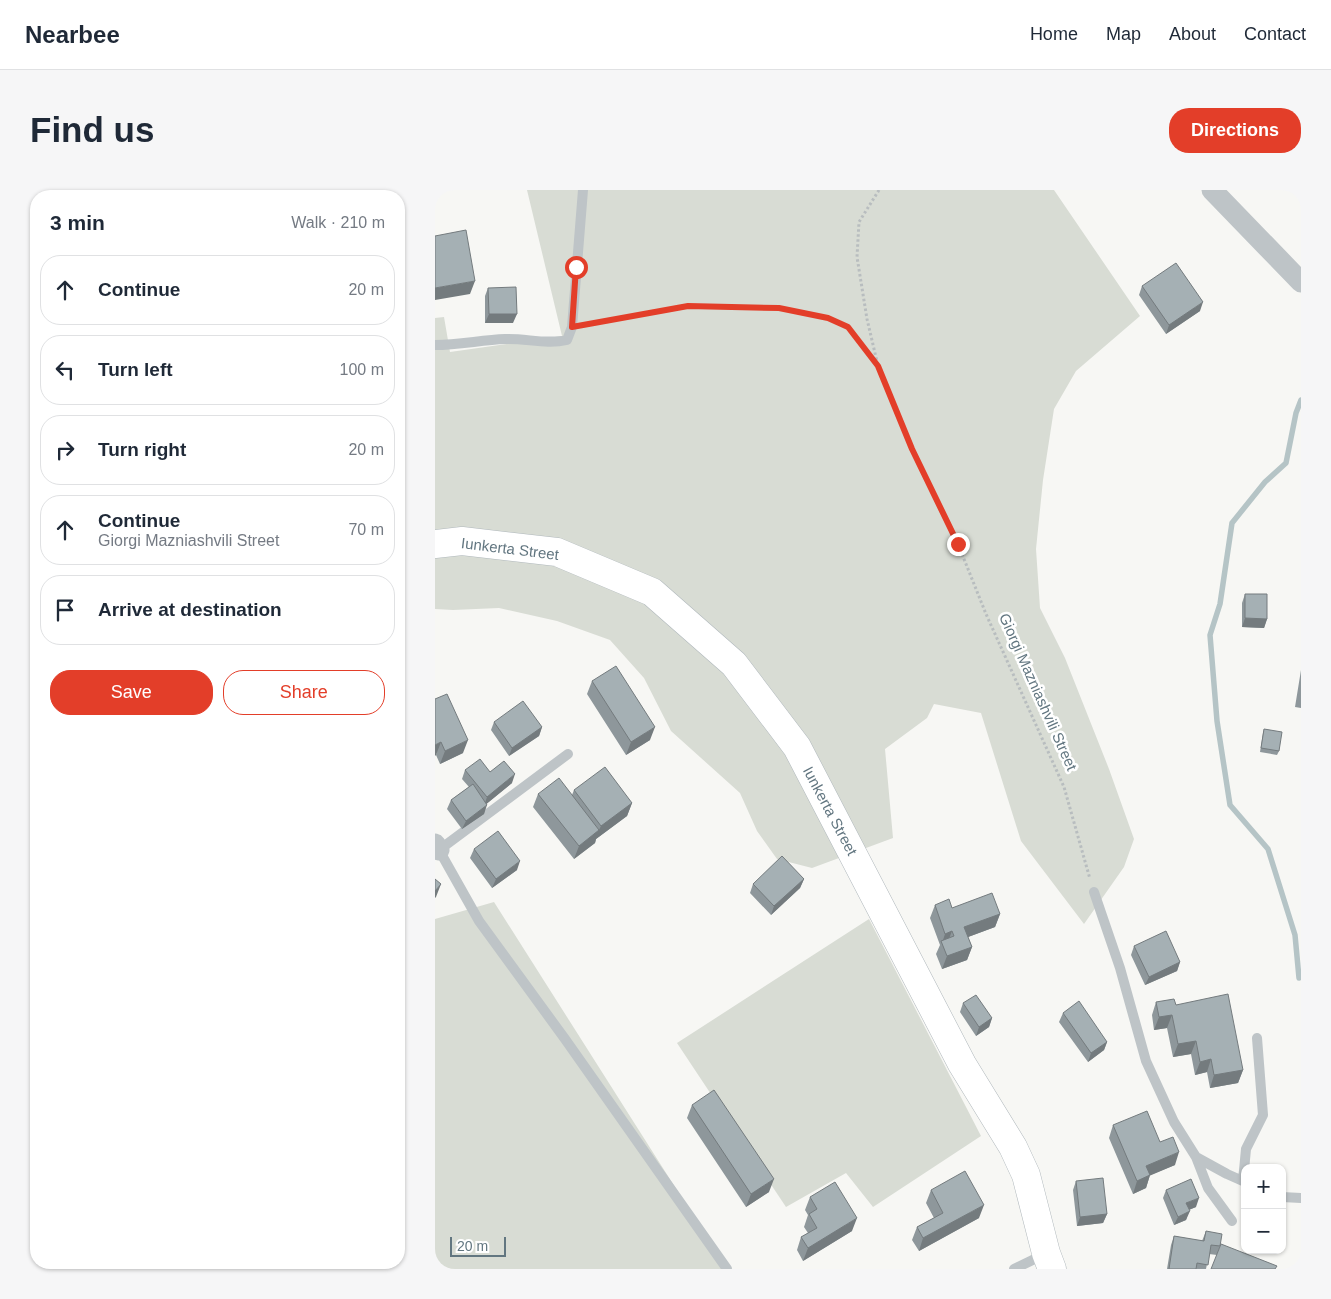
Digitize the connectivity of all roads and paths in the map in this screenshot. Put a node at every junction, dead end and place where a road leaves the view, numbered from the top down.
1 (583, 190) edge
2 (879, 190) edge
3 (1212, 190) edge
4 (1301, 282) edge
5 (572, 327) junction
6 (435, 345) edge
7 (878, 366) junction
8 (435, 544) edge
9 (568, 754) dead end
10 (437, 847) edge
11 (1094, 892) joint
12 (1257, 1038) dead end
13 (1196, 1157) junction
14 (1245, 1164) edge
15 (1241, 1180) edge
16 (1286, 1197) edge
17 (1301, 1198) edge
18 (1232, 1221) dead end
19 (1049, 1261) edge
20 (727, 1269) edge
21 (1013, 1269) edge

1 - 5 lane
2 - 7 path, Giorgi Mazniashvili Street
3 - 4 street
5 - 6 lane
5 - 7 path
7 - 11 path, Giorgi Mazniashvili Street
8 - 19 main road, Iunkerta Street
9 - 10 lane
10 - 20 lane
11 - 13 lane
12 - 14 lane
13 - 15 lane
13 - 18 lane
16 - 17 lane
19 - 21 lane

